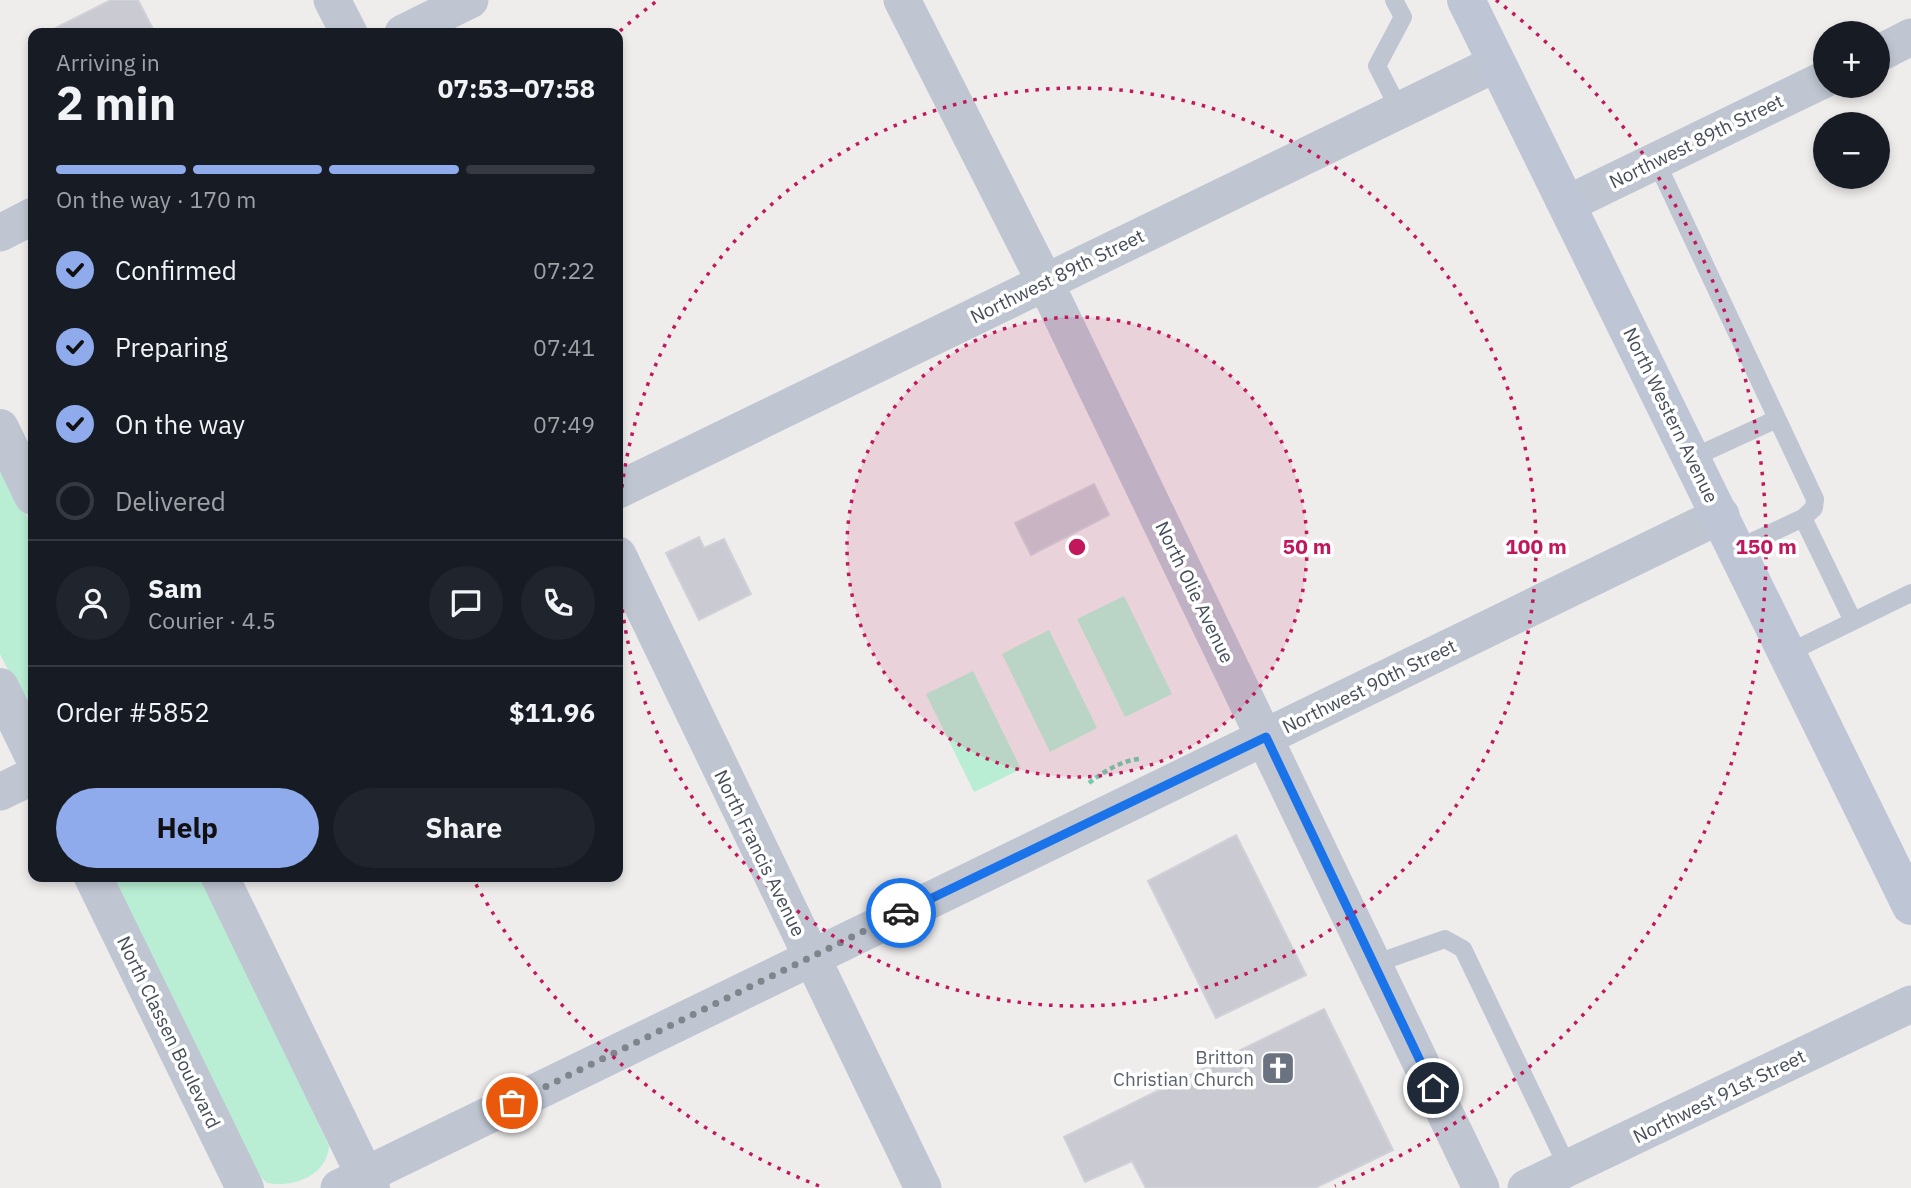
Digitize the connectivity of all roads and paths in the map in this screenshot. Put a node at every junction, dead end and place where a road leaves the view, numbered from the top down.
1 (332, 0) edge
2 (470, 0) edge
3 (902, 0) edge
4 (1394, 0) edge
5 (1466, 0) edge
6 (346, 28) edge
7 (413, 28) edge
8 (1911, 37) edge
9 (1890, 48) edge
10 (1497, 63) junction
11 (1813, 85) edge
12 (1399, 109) junction
13 (1656, 161) junction
14 (1567, 204) junction
15 (28, 219) edge
16 (0, 233) edge
17 (1045, 282) junction
18 (1777, 419) junction
19 (0, 428) edge
20 (1692, 458) junction
21 (28, 486) edge
22 (623, 488) edge
23 (1721, 515) junction
24 (1803, 518) junction
25 (1737, 549) junction
26 (623, 565) edge
27 (1911, 593) edge
28 (1853, 621) junction
29 (1788, 653) junction
30 (0, 687) edge
31 (1266, 737) junction
32 (28, 745) edge
33 (28, 778) edge
34 (0, 792) edge
35 (95, 882) edge
36 (222, 882) edge
37 (1911, 906) edge
38 (810, 957) junction
39 (1374, 964) junction
40 (1911, 1004) edge
41 (1568, 1168) junction
42 (358, 1184) edge
43 (245, 1188) edge
44 (923, 1188) edge
45 (1481, 1188) edge
46 (1526, 1188) edge

1 - 6 street
2 - 7 street
3 - 17 street, North Olie Avenue
4 - 12 lane
5 - 10 main road, North Western Avenue
8 - 9 street
10 - 12 street, Northwest 89th Street
10 - 14 main road, North Western Avenue
11 - 13 street, Northwest 89th Street
12 - 17 street, Northwest 89th Street
13 - 14 street, Northwest 89th Street
13 - 18 lane
14 - 20 main road, North Western Avenue
15 - 16 street
17 - 22 street, Northwest 89th Street
17 - 31 street, North Olie Avenue
18 - 20 lane
18 - 24 lane
19 - 21 street
20 - 23 main road, North Western Avenue
23 - 25 main road, North Western Avenue
23 - 31 street, Northwest 90th Street
24 - 25 lane
24 - 28 lane
25 - 29 main road, North Western Avenue
26 - 38 street, North Francis Avenue
27 - 28 lane
28 - 29 lane
29 - 37 main road, North Western Avenue
30 - 32 street
31 - 38 street, Northwest 90th Street
31 - 39 street, North Olie Avenue
33 - 34 street
35 - 43 street, North Classen Boulevard
36 - 42 street
38 - 42 street, Northwest 90th Street
38 - 44 street, North Francis Avenue
39 - 41 lane
39 - 45 street, North Olie Avenue
40 - 41 street, Northwest 91st Street
41 - 46 street, Northwest 91st Street

